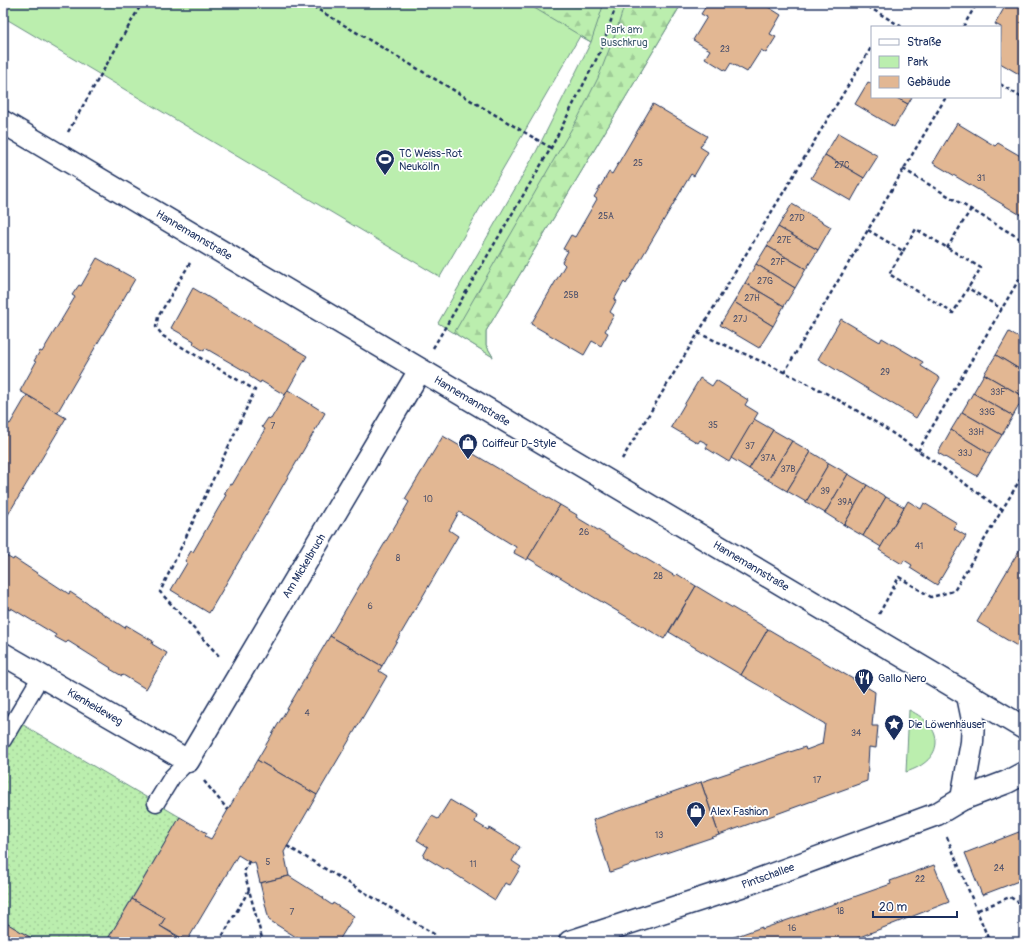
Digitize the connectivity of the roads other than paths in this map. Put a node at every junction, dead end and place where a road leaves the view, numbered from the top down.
1 (3, 122) edge
2 (420, 370) junction
3 (3, 654) edge
4 (41, 676) junction
5 (968, 696) junction
6 (1024, 728) edge
7 (3, 740) edge
8 (188, 761) junction
9 (1024, 773) edge
10 (962, 799) junction
11 (156, 803) dead end
12 (570, 942) edge

1 - 2 street, Hannemannstraße
2 - 5 street, Hannemannstraße
2 - 8 street, Am Mickelbruch
3 - 4 street, Kienheideweg
4 - 7 lane
4 - 8 street, Kienheideweg
5 - 6 street, Hannemannstraße
5 - 10 street
8 - 11 lane
9 - 10 street, Pintschallee
10 - 12 street, Pintschallee

